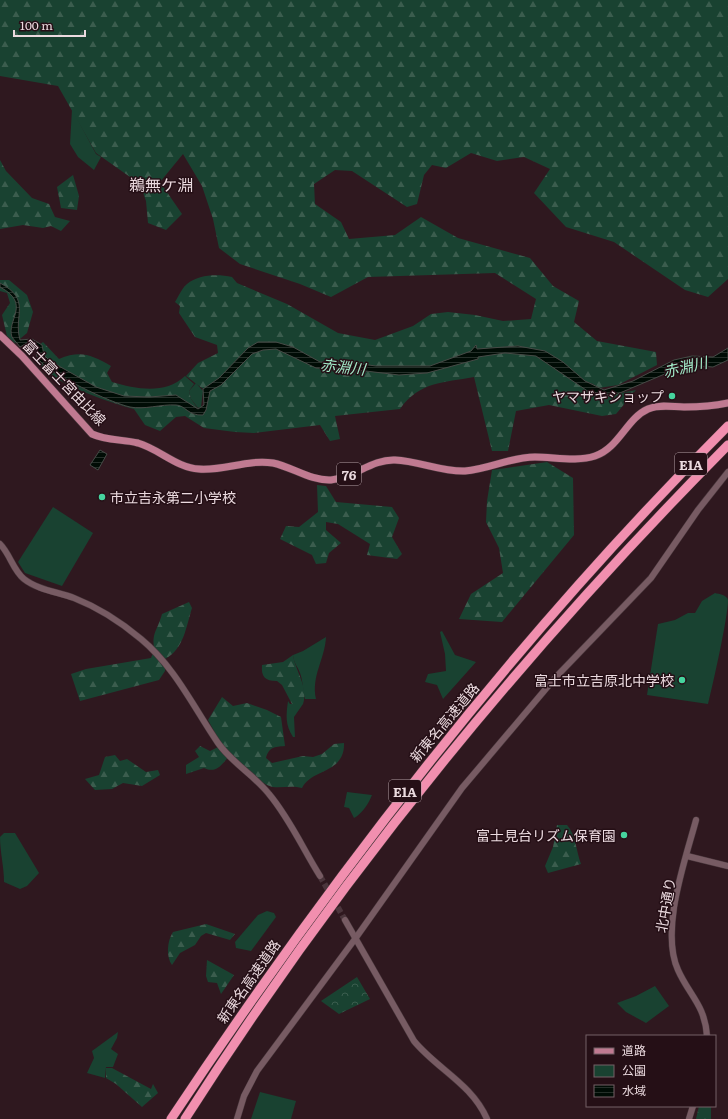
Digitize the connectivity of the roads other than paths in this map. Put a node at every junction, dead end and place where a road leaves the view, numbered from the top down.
1 (0, 335) edge
2 (728, 402) edge
3 (728, 426) edge
4 (728, 445) edge
5 (728, 472) edge
6 (0, 544) edge
7 (696, 820) dead end
8 (687, 856) junction
9 (728, 866) edge
10 (320, 876) tunnel mouth
11 (345, 920) tunnel mouth
12 (355, 939) junction
13 (707, 1035) edge
14 (693, 1107) edge
15 (171, 1119) edge
16 (185, 1119) edge
17 (238, 1119) edge
18 (487, 1119) edge
19 (690, 1119) edge

1 - 2 main road, 富士富士宮由比線 / 76
3 - 15 highway, 新東名高速道路 / E1A
4 - 16 highway, 新東名高速道路 / E1A
5 - 12 street
6 - 10 street
7 - 8 street, 北中通り
8 - 9 street
8 - 13 street, 北中通り
11 - 12 street
12 - 17 street
12 - 18 street
14 - 19 street

